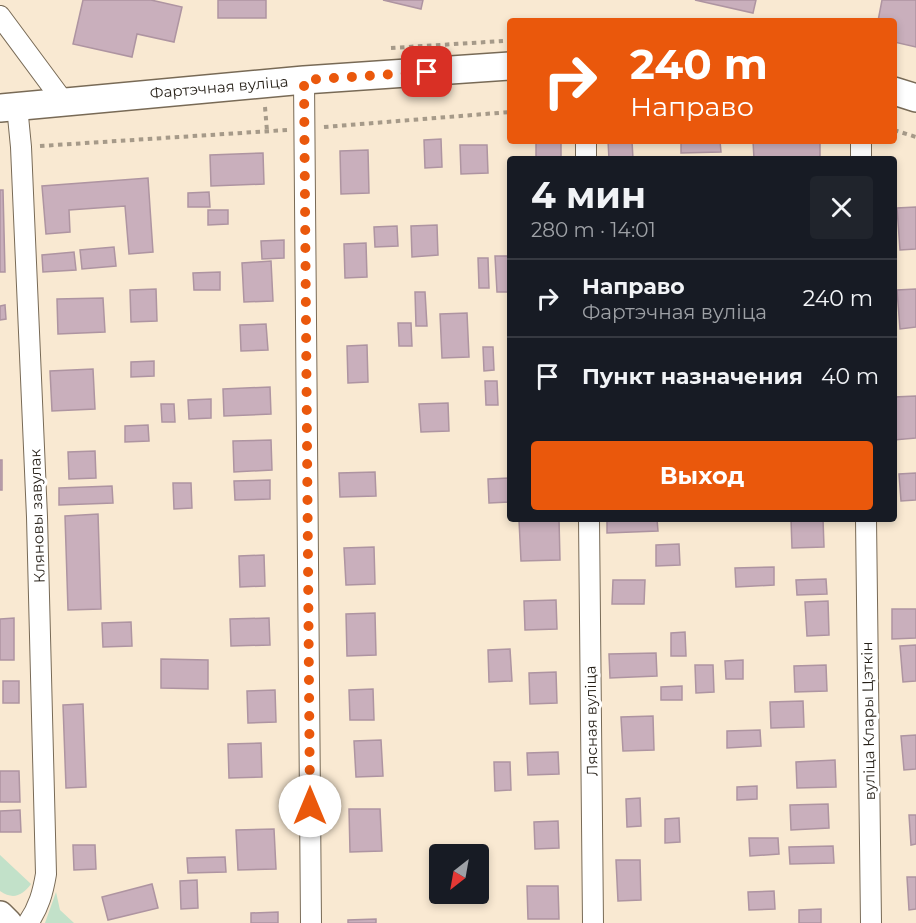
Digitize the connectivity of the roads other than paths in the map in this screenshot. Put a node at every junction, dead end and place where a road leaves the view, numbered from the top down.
1 (0, 16) edge
2 (507, 66) edge
3 (304, 80) junction
4 (897, 92) edge
5 (916, 98) edge
6 (63, 101) junction
7 (9, 107) edge
8 (589, 522) edge
9 (866, 522) edge
10 (0, 915) edge
11 (8, 923) edge
12 (28, 923) edge
13 (311, 923) edge
14 (593, 923) edge
15 (871, 923) edge

1 - 6 street
2 - 3 main road, Фартэчная вуліца
3 - 6 main road, Фартэчная вуліца
3 - 13 street
4 - 5 main road
6 - 7 main road, Фартэчная вуліца
7 - 12 street, Кляновы завулак
8 - 14 street, Лясная вуліца
9 - 15 street, вуліца Клары Цэткін
10 - 11 main road

